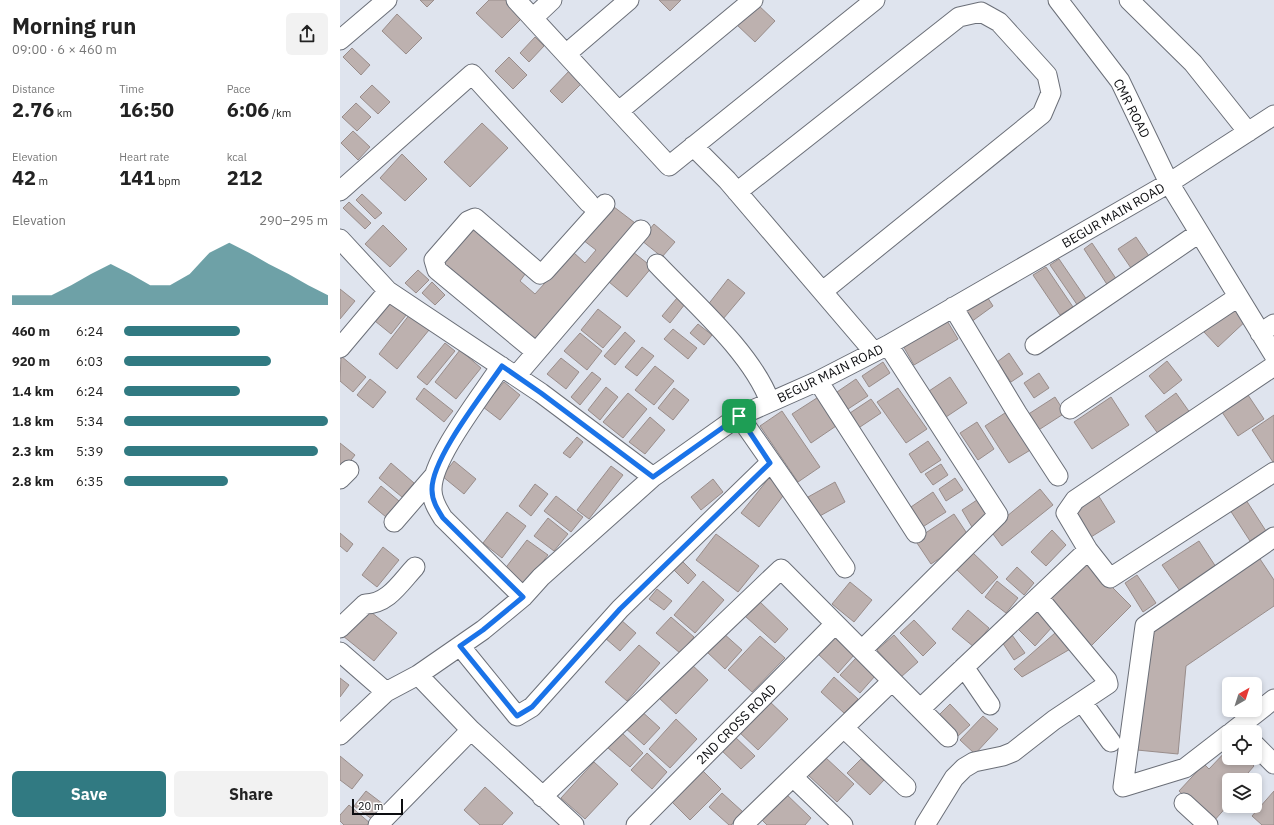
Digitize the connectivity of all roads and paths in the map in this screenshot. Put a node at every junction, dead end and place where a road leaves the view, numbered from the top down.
1 (387, 0) edge
2 (516, 0) edge
3 (552, 0) edge
4 (629, 0) edge
5 (753, 0) edge
6 (875, 0) edge
7 (1058, 0) edge
8 (1129, 0) edge
9 (533, 18) junction
10 (340, 40) edge
11 (566, 54) junction
12 (619, 111) junction
13 (1274, 115) edge
14 (1248, 132) junction
15 (694, 146) junction
16 (1169, 183) junction
17 (340, 191) edge
18 (737, 192) junction
19 (640, 230) dead end
20 (1199, 233) junction
21 (340, 239) edge
22 (657, 264) dead end
23 (388, 291) junction
24 (822, 291) junction
25 (1238, 297) junction
26 (953, 308) junction
27 (1267, 328) edge
28 (1035, 345) dead end
29 (340, 348) edge
30 (881, 348) junction
31 (536, 352) junction
32 (1274, 355) edge
33 (1274, 366) edge
34 (509, 371) junction
35 (818, 381) junction
36 (770, 402) junction
37 (1070, 409) dead end
38 (739, 416) junction
39 (770, 463) junction
40 (1274, 472) edge
41 (1058, 476) dead end
42 (433, 477) junction
43 (653, 477) junction
44 (394, 522) dead end
45 (916, 534) dead end
46 (1274, 537) edge
47 (1088, 550) junction
48 (414, 567) dead end
49 (845, 568) dead end
50 (523, 597) junction
51 (1038, 597) junction
52 (835, 624) junction
53 (340, 628) edge
54 (460, 646) junction
55 (862, 650) junction
56 (340, 652) edge
57 (964, 667) junction
58 (418, 675) junction
59 (892, 681) junction
60 (386, 692) junction
61 (1274, 699) edge
62 (1082, 702) junction
63 (990, 705) dead end
64 (920, 709) junction
65 (1241, 725) edge
66 (844, 728) junction
67 (471, 730) junction
68 (340, 735) edge
69 (948, 737) dead end
70 (1222, 739) edge
71 (1111, 742) dead end
72 (1262, 752) edge
73 (1274, 764) edge
74 (793, 777) junction
75 (906, 787) dead end
76 (542, 797) junction
77 (1184, 803) dead end
78 (378, 825) edge
79 (574, 825) edge
80 (636, 825) edge
81 (743, 825) edge
82 (843, 825) edge
83 (925, 825) edge
84 (1208, 825) edge

1 - 10 street
2 - 9 street
3 - 9 street
4 - 11 street
5 - 12 street
6 - 15 street
7 - 16 street, CMR ROAD
8 - 14 street
9 - 11 street
11 - 12 street
12 - 15 street
13 - 14 street, BEGUR MAIN ROAD
14 - 16 street, BEGUR MAIN ROAD
15 - 18 street
16 - 20 street, CMR ROAD
16 - 26 street, BEGUR MAIN ROAD
17 - 31 street
18 - 24 street
18 - 24 street
19 - 31 street
20 - 25 street, CMR ROAD
20 - 28 street
21 - 23 street
22 - 36 street
23 - 29 street
23 - 34 street
24 - 30 street
25 - 27 street, CMR ROAD
25 - 37 street
26 - 30 street, BEGUR MAIN ROAD
26 - 41 street
27 - 32 street, CMR ROAD
30 - 35 street, BEGUR MAIN ROAD
30 - 55 street
31 - 34 street
33 - 47 street
34 - 42 street
34 - 43 street
35 - 36 street, BEGUR MAIN ROAD
35 - 45 street
36 - 38 street, BEGUR MAIN ROAD
38 - 39 street
38 - 43 street, BEGUR MAIN ROAD
39 - 49 street
39 - 54 street
40 - 47 street
42 - 44 street
42 - 50 street
43 - 50 street, BEGUR MAIN ROAD
46 - 70 street
47 - 51 street
48 - 53 street
50 - 54 street, BEGUR MAIN ROAD
51 - 57 street
51 - 62 street
52 - 55 street
52 - 76 street
52 - 80 street, 2ND CROSS ROAD
54 - 58 street, BEGUR MAIN ROAD
55 - 59 street
56 - 60 street
57 - 63 street
57 - 64 street
58 - 60 street, BEGUR MAIN ROAD
58 - 67 street
59 - 64 street
59 - 66 street
60 - 68 street, BEGUR MAIN ROAD
61 - 65 street
62 - 71 street
62 - 83 street
64 - 69 street
66 - 74 street
66 - 75 street
67 - 76 street
67 - 78 street
72 - 73 street
74 - 81 street
74 - 82 street
76 - 79 street
77 - 84 street

